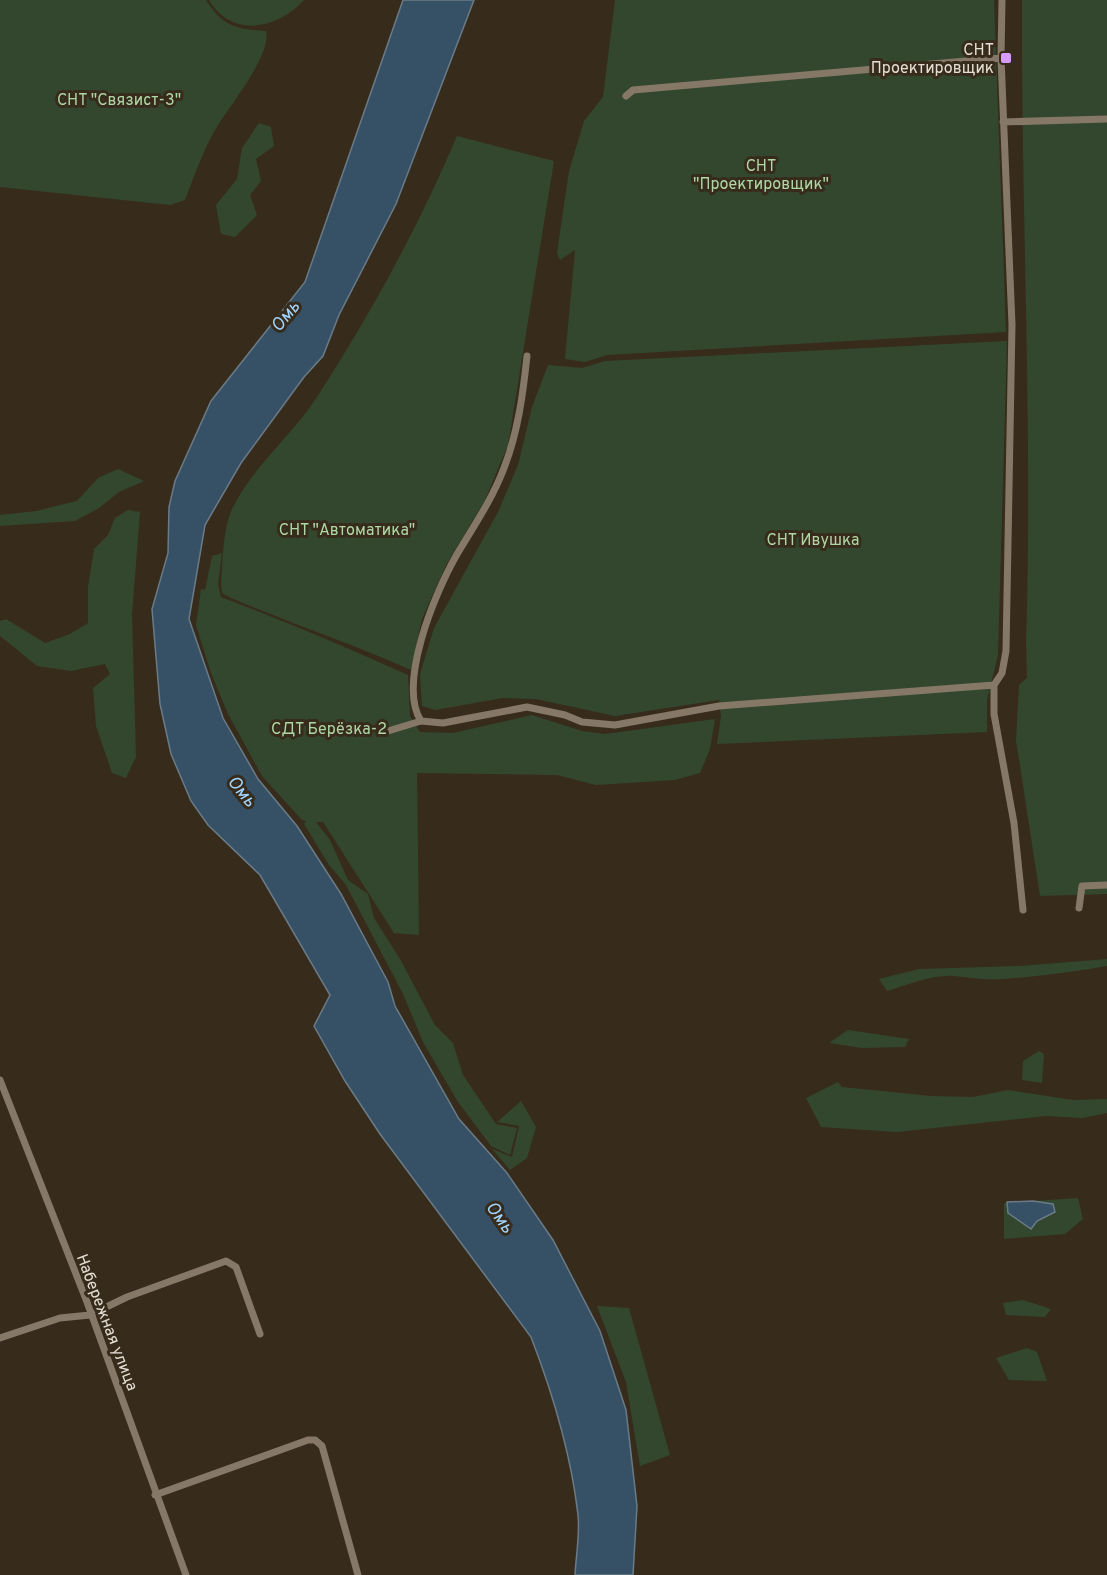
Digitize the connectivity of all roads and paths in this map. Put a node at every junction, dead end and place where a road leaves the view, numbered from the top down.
1 (1002, 0) edge
2 (1001, 58) junction
3 (626, 96) dead end
4 (1107, 119) edge
5 (1003, 122) junction
6 (528, 356) dead end
7 (994, 685) junction
8 (421, 721) junction
9 (388, 731) dead end
10 (1107, 885) edge
11 (1079, 908) dead end
12 (1023, 910) dead end
13 (0, 1080) edge
14 (90, 1315) junction
15 (260, 1334) dead end
16 (0, 1338) edge
17 (155, 1495) junction
18 (186, 1575) edge
19 (358, 1575) edge

1 - 2 street
2 - 3 street
2 - 5 street
4 - 5 street
5 - 7 street
6 - 8 street
7 - 8 street
7 - 12 street
8 - 9 street
10 - 11 street
13 - 14 street, Набережная улица
14 - 15 street
14 - 16 street
14 - 17 street, Набережная улица
17 - 18 street, Набережная улица
17 - 19 street

